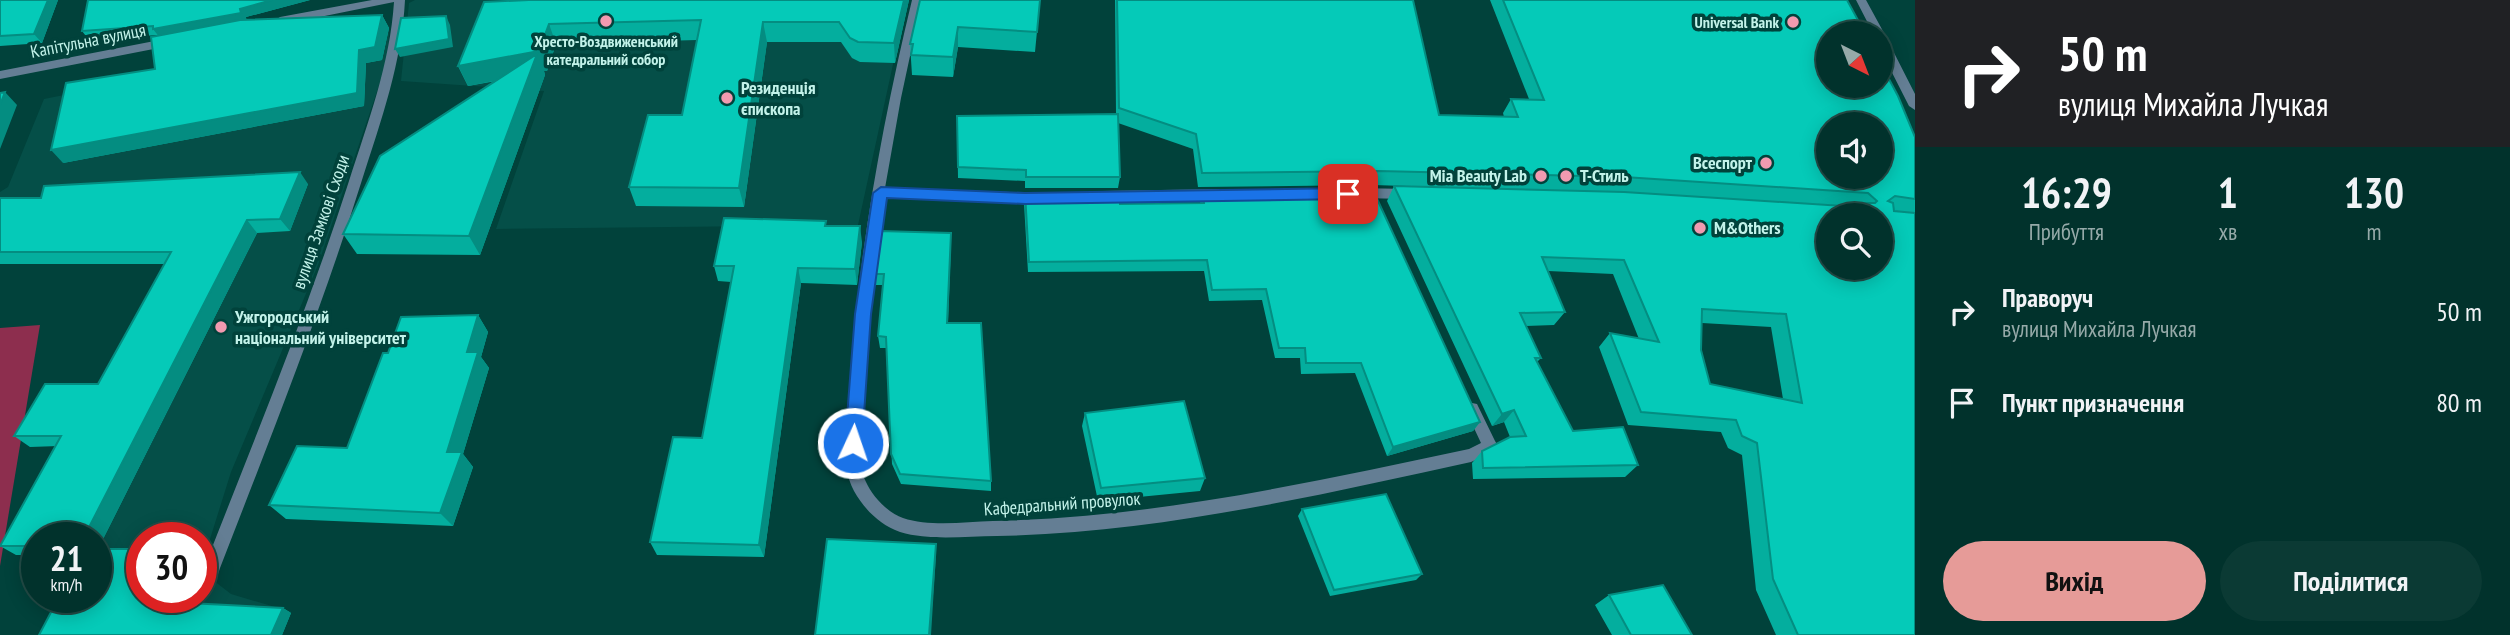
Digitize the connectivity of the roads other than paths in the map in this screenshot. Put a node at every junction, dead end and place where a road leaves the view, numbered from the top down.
1 (390, 0) edge
2 (400, 0) edge
3 (917, 0) edge
4 (1861, 0) edge
5 (1872, 21) edge
6 (272, 23) edge
7 (180, 40) edge
8 (1894, 65) edge
9 (0, 75) edge
10 (1915, 106) edge
11 (881, 193) junction
12 (1228, 194) edge
13 (1348, 194) edge
14 (1428, 195) edge
15 (1094, 196) edge
16 (1052, 198) edge
17 (1466, 396) edge
18 (217, 555) edge

1 - 6 street
2 - 18 street, вулиця Замкові Сходи
3 - 11 street, Кафедральний провулок
4 - 5 street
7 - 9 street, Капітульна вулиця
8 - 10 street
11 - 16 street
11 - 17 street, Кафедральний провулок
12 - 15 street
13 - 14 street

